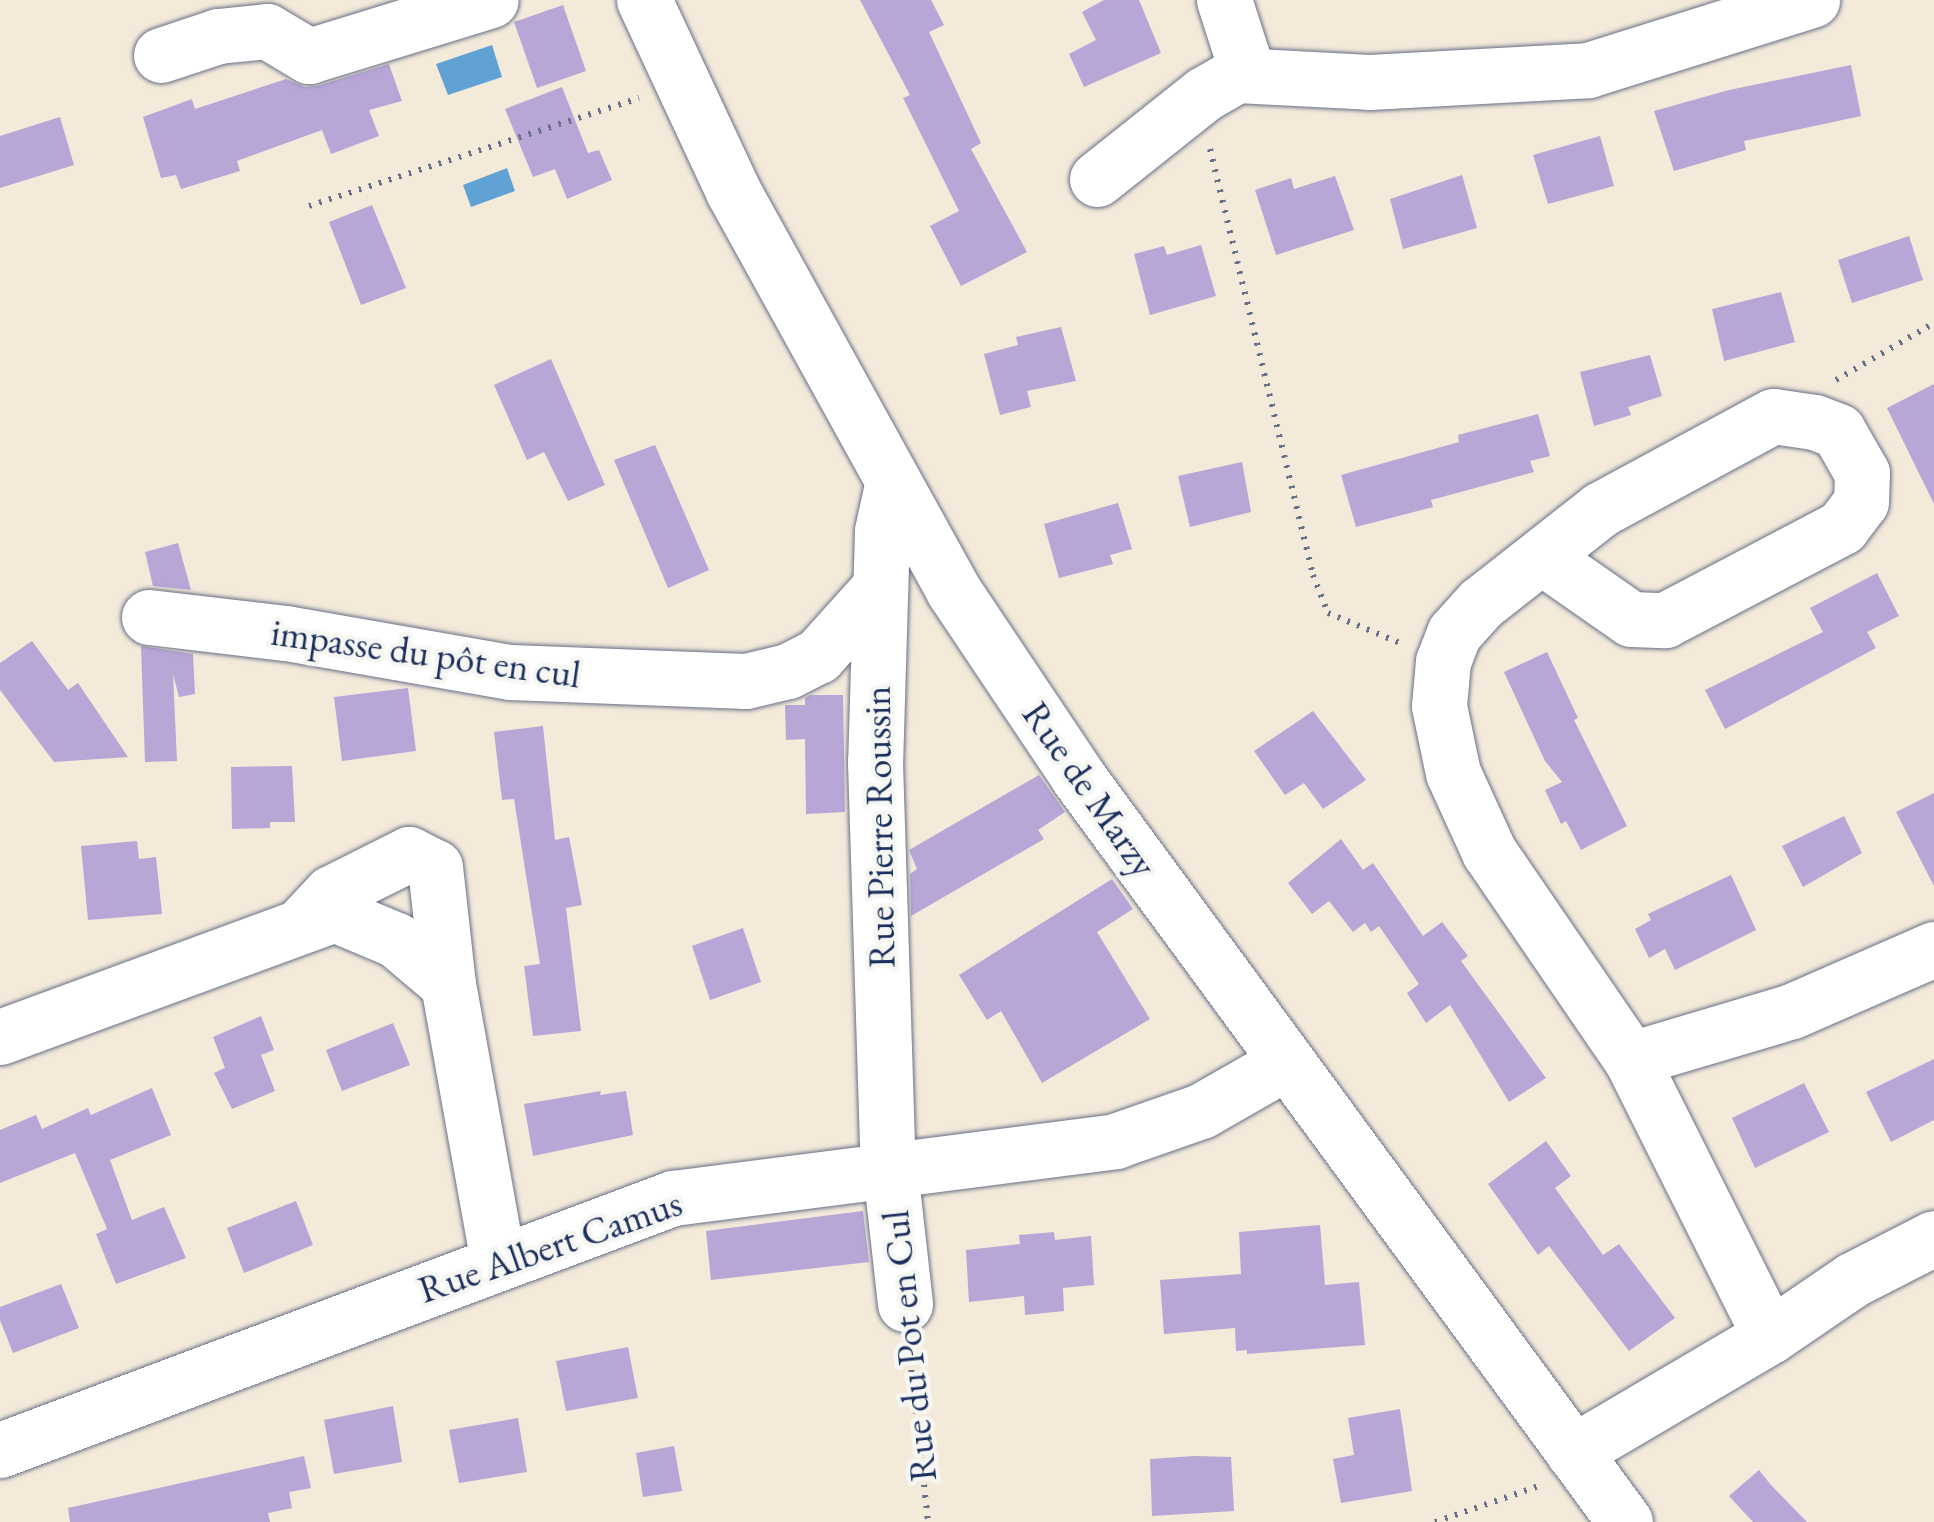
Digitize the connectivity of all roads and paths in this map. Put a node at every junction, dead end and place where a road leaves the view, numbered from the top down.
1 (491, 0) edge
2 (644, 0) edge
3 (1224, 0) edge
4 (1812, 0) edge
5 (161, 55) dead end
6 (683, 84) junction
7 (1220, 84) junction
8 (1098, 179) dead end
9 (309, 206) dead end
10 (1934, 323) edge
11 (1773, 416) junction
12 (892, 485) junction
13 (1542, 557) junction
14 (880, 587) junction
15 (149, 617) dead end
16 (818, 656) junction
17 (1442, 660) junction
18 (876, 674) junction
19 (301, 926) junction
20 (1934, 949) edge
21 (448, 984) junction
22 (0, 1037) edge
23 (1631, 1059) junction
24 (1288, 1062) junction
25 (890, 1170) junction
26 (1934, 1238) edge
27 (498, 1261) junction
28 (904, 1304) joint
29 (1770, 1336) junction
30 (0, 1450) edge
31 (1573, 1452) junction
32 (928, 1522) edge
33 (1435, 1522) edge
34 (1625, 1522) edge

1 - 5 street
2 - 6 street, Rue de Marzy
3 - 7 street
4 - 7 street
6 - 9 path
6 - 12 street, Rue de Marzy
7 - 8 street
7 - 17 path
10 - 11 path
11 - 13 street
11 - 13 street
12 - 14 street, Rue Pierre Roussin
12 - 24 street, Rue de Marzy
13 - 17 street
14 - 16 street
14 - 18 street, Rue Pierre Roussin
15 - 16 street, impasse du pôt en cul
16 - 18 street
17 - 23 street
18 - 25 street, Rue Pierre Roussin
19 - 21 street
19 - 21 street
19 - 22 street
20 - 23 street
21 - 27 street
23 - 29 street
24 - 25 street, Rue Albert Camus
24 - 31 street, Rue de Marzy
25 - 27 street, Rue Albert Camus
25 - 28 street, Rue du Pot en Cul
26 - 29 street
27 - 30 street, Rue Albert Camus
28 - 32 path, Rue du Pot en Cul
29 - 31 street
31 - 33 path
31 - 34 street, Rue de Marzy

